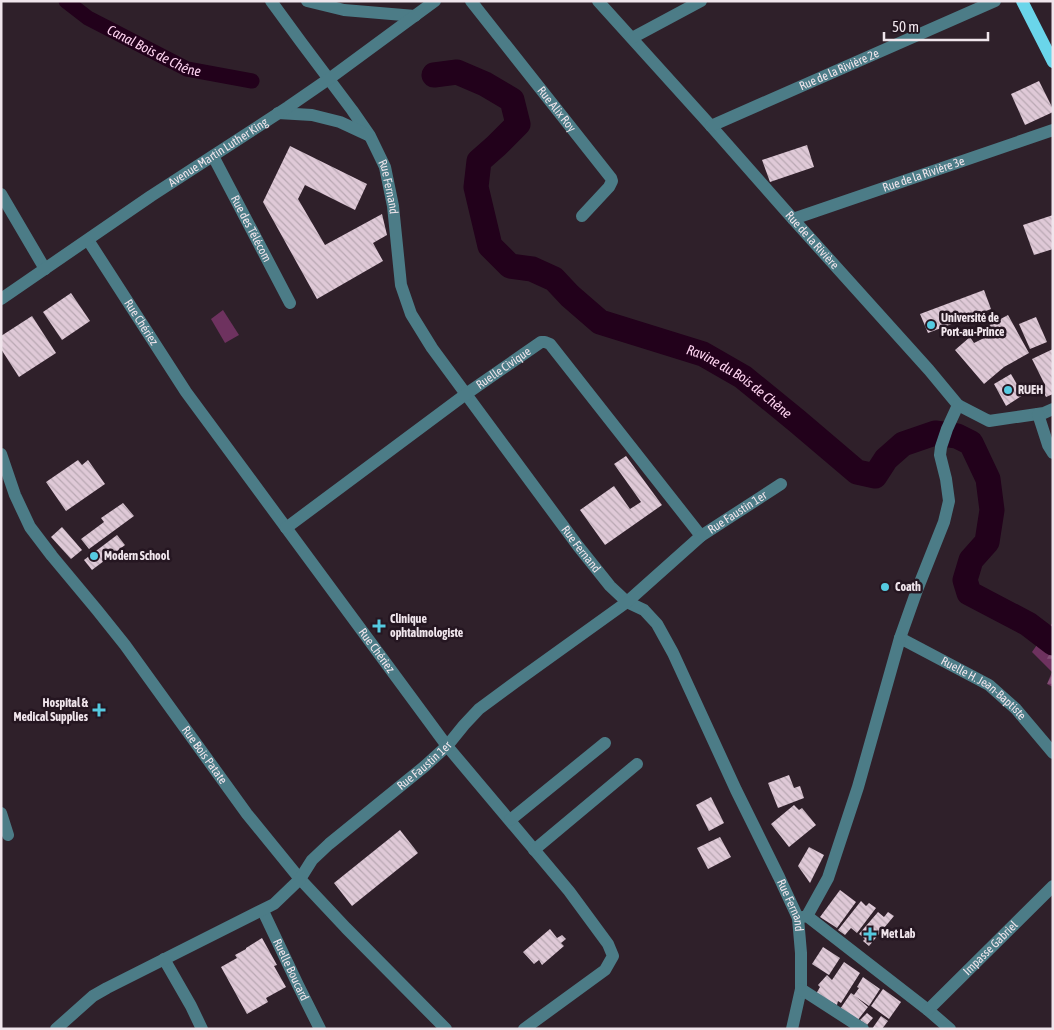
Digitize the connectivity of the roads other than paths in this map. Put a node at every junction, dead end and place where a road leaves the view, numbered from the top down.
1 (271, 1) edge
2 (307, 1) edge
3 (435, 1) edge
4 (471, 1) edge
5 (598, 1) edge
6 (701, 1) edge
7 (995, 1) edge
8 (1022, 1) edge
9 (415, 16) junction
10 (632, 38) junction
11 (1051, 55) edge
12 (329, 78) junction
13 (278, 113) junction
14 (711, 126) junction
15 (1053, 130) edge
16 (370, 136) junction
17 (213, 156) junction
18 (1, 194) edge
19 (582, 216) dead end
20 (793, 219) junction
21 (88, 240) junction
22 (45, 269) junction
23 (1, 299) edge
24 (290, 303) dead end
25 (466, 394) junction
26 (958, 405) junction
27 (1053, 409) edge
28 (1038, 414) junction
29 (1053, 453) edge
30 (1, 454) edge
31 (781, 484) dead end
32 (286, 528) junction
33 (701, 536) junction
34 (627, 602) junction
35 (900, 638) junction
36 (605, 743) dead end
37 (447, 746) junction
38 (1053, 753) edge
39 (637, 764) dead end
40 (1, 813) edge
41 (510, 820) junction
42 (8, 836) dead end
43 (534, 850) junction
44 (300, 879) junction
45 (1053, 886) edge
46 (263, 911) junction
47 (802, 917) junction
48 (164, 959) junction
49 (801, 988) junction
50 (928, 1010) junction
51 (56, 1029) edge
52 (202, 1029) edge
53 (320, 1029) edge
54 (446, 1029) edge
55 (524, 1029) edge
56 (792, 1029) edge
57 (863, 1029) edge
58 (950, 1029) edge

1 - 12 street, Rue Fernand
2 - 9 street
3 - 9 street, Avenue Martin Luther King
4 - 19 street, Rue Alix Roy
5 - 10 street, Rue de la Rivière
6 - 10 street
7 - 14 street, Rue de la Rivière 2e
8 - 11 main road
9 - 12 street, Avenue Martin Luther King
10 - 14 street, Rue de la Rivière
12 - 13 street, Avenue Martin Luther King
12 - 16 street, Rue Fernand
13 - 16 street
13 - 17 street, Avenue Martin Luther King
14 - 20 street, Rue de la Rivière
15 - 20 street, Rue de la Rivière 3e
16 - 25 street, Rue Fernand
17 - 21 street, Avenue Martin Luther King
17 - 24 street, Rue des Télécom
18 - 22 street
20 - 26 street, Rue de la Rivière
21 - 22 street, Avenue Martin Luther King
21 - 32 street, Rue Chériez
22 - 23 street, Avenue Martin Luther King
25 - 32 street, Ruelle Civique
25 - 33 street, Ruelle Civique
25 - 34 street, Rue Fernand
26 - 28 street, Rue de la Rivière
26 - 35 street
27 - 28 street, Rue de la Rivière
28 - 29 street
30 - 44 street, Rue Bois Patate
31 - 33 street, Rue Faustin 1er
32 - 37 street, Rue Chériez
33 - 34 street, Rue Faustin 1er
34 - 37 street, Rue Faustin 1er
34 - 47 street, Rue Fernand
35 - 38 street, Ruelle H. Jean-Baptiste
35 - 47 street
36 - 41 street
37 - 41 street, Rue Chériez
37 - 44 street, Rue Faustin 1er
39 - 43 street
40 - 42 street
41 - 43 street, Rue Chériez
43 - 55 street, Rue Chériez
44 - 46 street, Rue Faustin 1er
44 - 54 street, Rue Bois Patate
45 - 50 street, Impasse Gabriel
46 - 48 street, Rue Faustin 1er
46 - 53 street, Ruelle Boucard
47 - 49 street, Rue Fernand
47 - 50 street
48 - 51 street, Rue Faustin 1er
48 - 52 street
49 - 56 street, Rue Fernand
49 - 57 street
50 - 58 street

